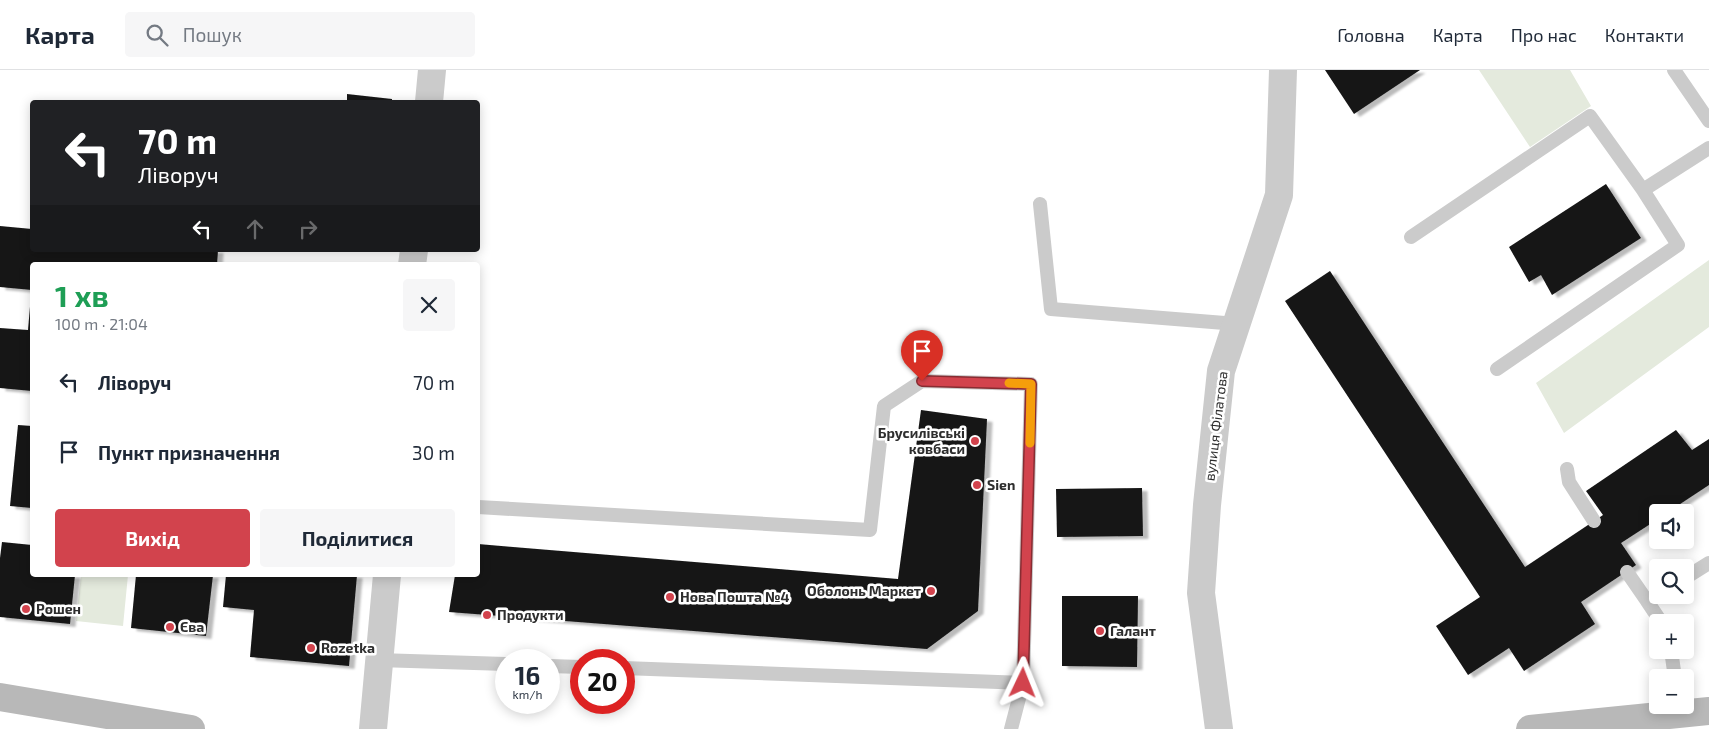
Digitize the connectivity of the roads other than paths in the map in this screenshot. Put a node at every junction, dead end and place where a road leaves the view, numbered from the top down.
1 (432, 70) edge
2 (1283, 70) edge
3 (1674, 70) edge
4 (429, 100) edge
5 (1709, 121) edge
6 (1709, 148) edge
7 (1643, 190) junction
8 (1040, 204) dead end
9 (1411, 237) dead end
10 (1237, 324) junction
11 (1497, 369) dead end
12 (1567, 469) dead end
13 (480, 507) edge
14 (1594, 521) dead end
15 (1709, 563) edge
16 (1627, 572) dead end
17 (1694, 572) edge
18 (387, 577) edge
19 (1649, 595) edge
20 (378, 660) junction
21 (495, 664) edge
22 (635, 668) edge
23 (1023, 683) junction
24 (0, 697) edge
25 (1694, 710) edge
26 (1709, 711) edge
27 (1649, 713) edge
28 (191, 729) edge
29 (372, 729) edge
30 (1011, 729) edge
31 (1219, 729) edge
32 (1530, 729) edge

1 - 4 street
2 - 10 street, вулиця Філатова
3 - 5 lane
6 - 7 lane
7 - 9 lane
7 - 11 lane
8 - 10 lane
10 - 31 street, вулиця Філатова
12 - 14 lane
13 - 23 lane
15 - 17 lane
16 - 19 lane
18 - 20 street
20 - 21 lane
20 - 29 street
22 - 23 lane
23 - 30 lane
24 - 28 main road
25 - 26 main road
27 - 32 main road

